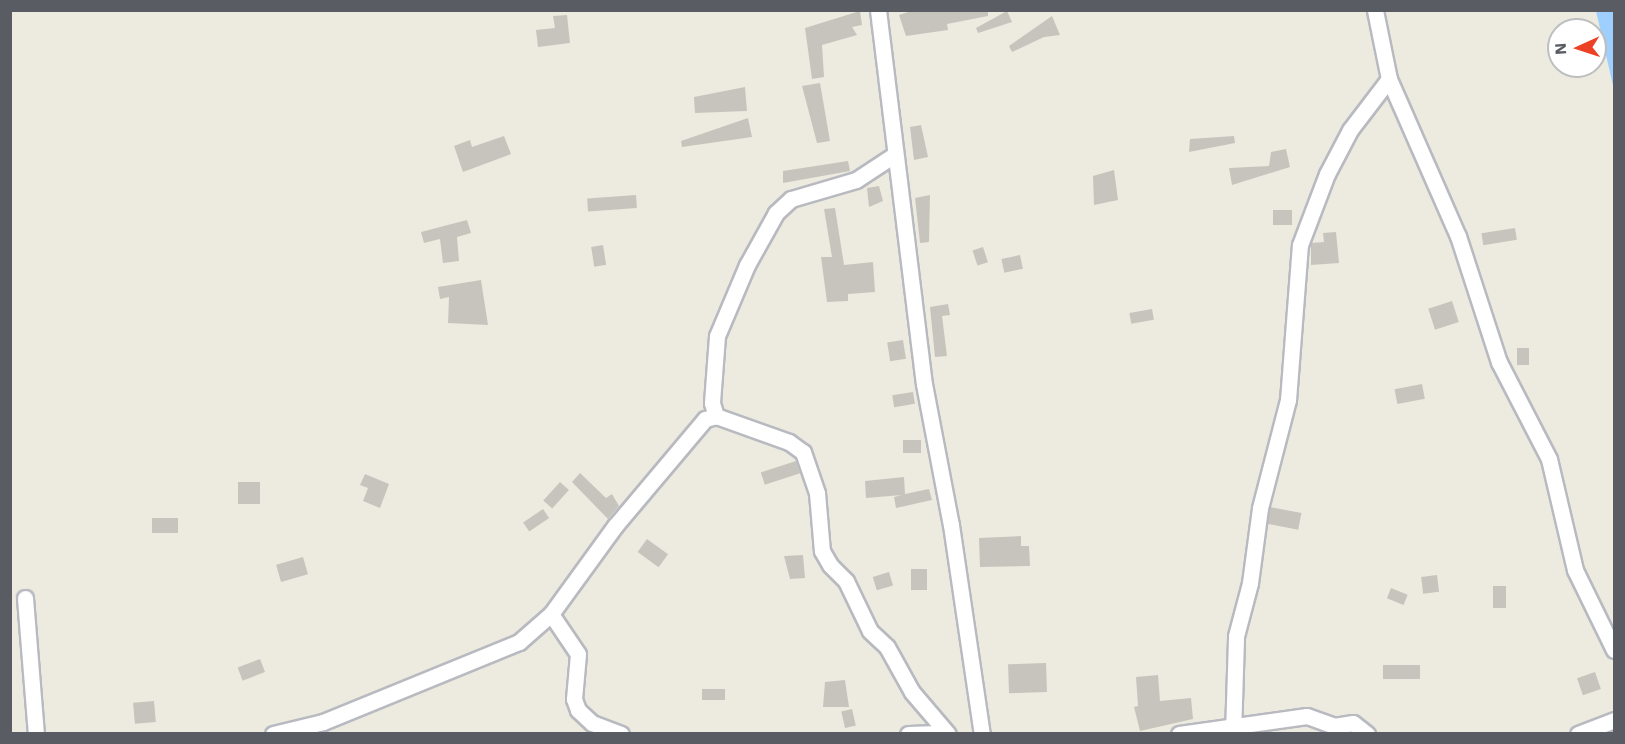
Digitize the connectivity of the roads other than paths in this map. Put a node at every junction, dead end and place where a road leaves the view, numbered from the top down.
1 (878, 10) edge
2 (1375, 10) edge
3 (1389, 79) junction
4 (894, 155) junction
5 (716, 416) junction
6 (26, 598) dead end
7 (551, 614) junction
8 (1614, 650) edge
9 (1614, 720) edge
10 (1234, 730) edge
11 (947, 733) edge
12 (36, 734) edge
13 (273, 734) edge
14 (621, 734) edge
15 (908, 734) edge
16 (982, 734) edge
17 (1179, 734) edge
18 (1367, 734) edge
19 (1578, 734) edge

1 - 4 street
2 - 3 street
3 - 8 street
3 - 10 street
4 - 5 street
4 - 16 street
5 - 7 street
5 - 11 street
6 - 12 street
7 - 13 street
7 - 14 street
9 - 19 street
10 - 17 street
10 - 18 street
11 - 15 street

